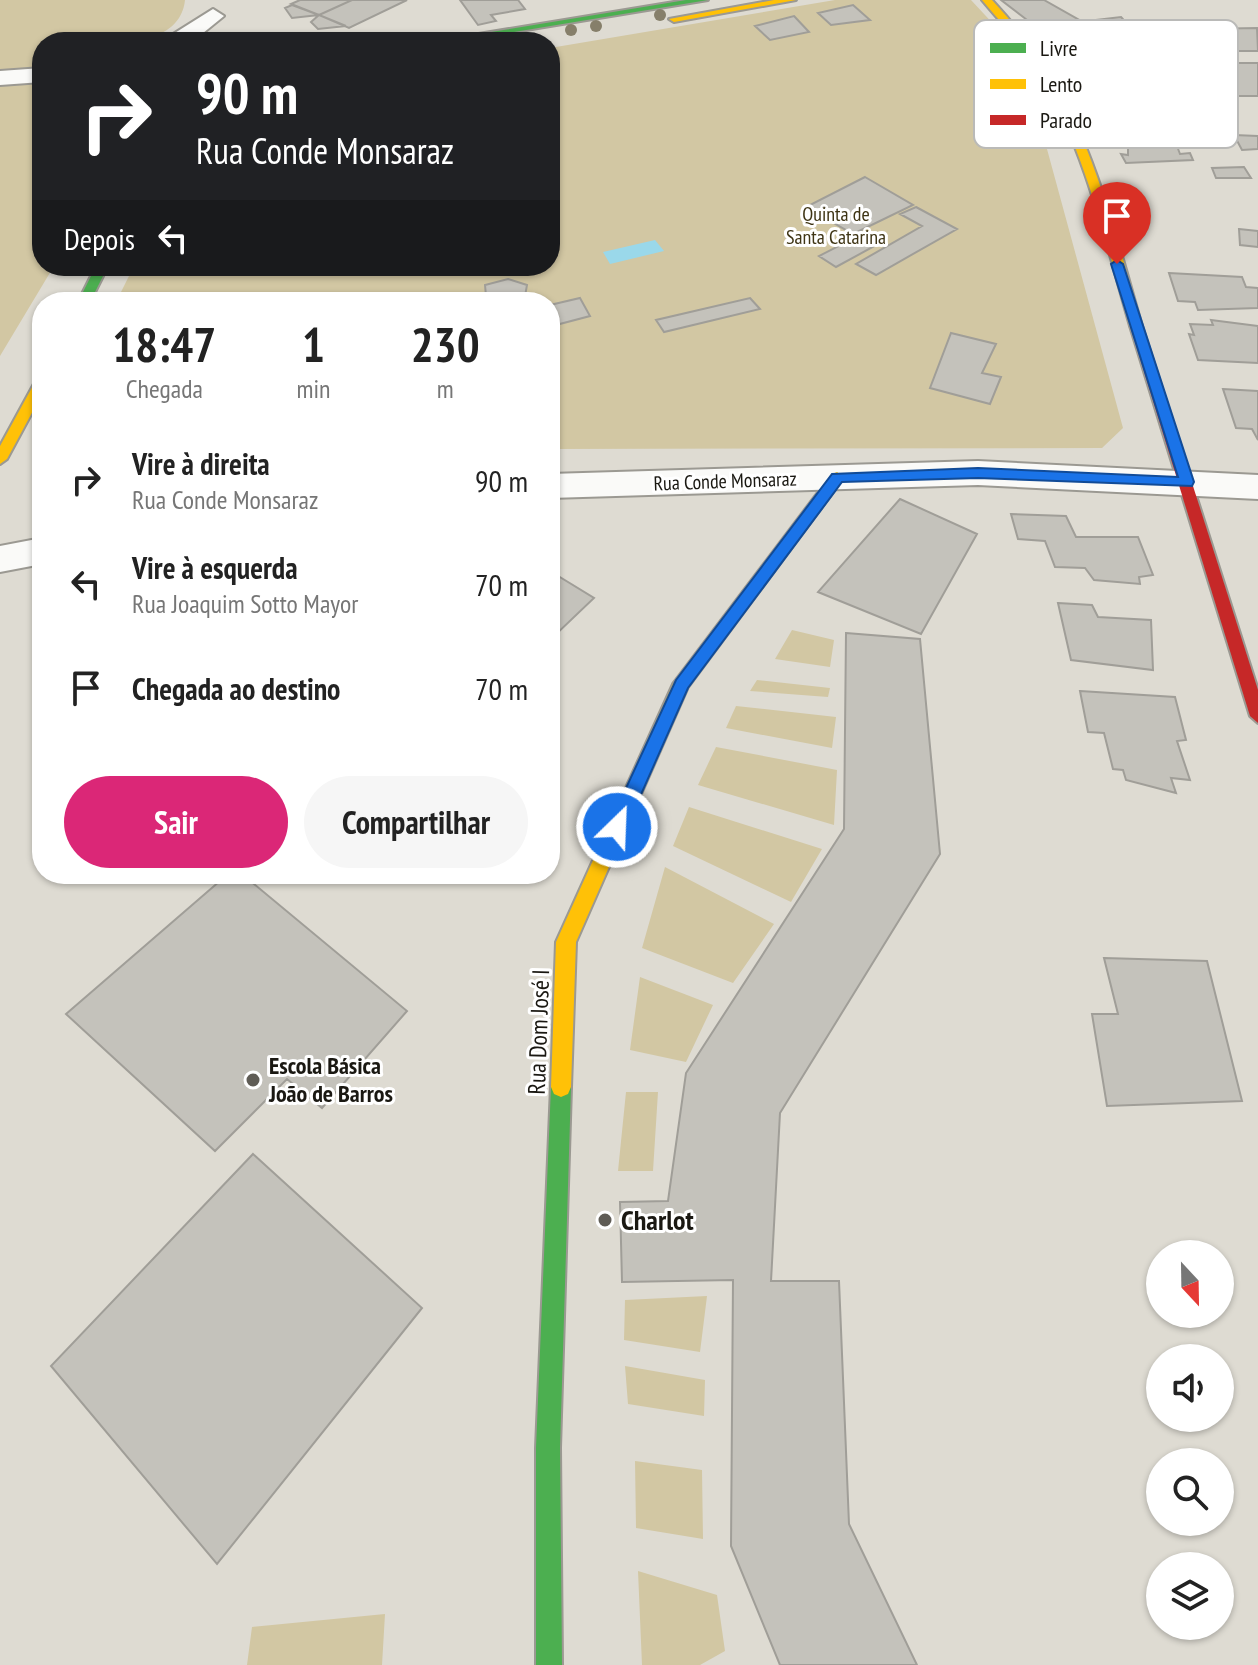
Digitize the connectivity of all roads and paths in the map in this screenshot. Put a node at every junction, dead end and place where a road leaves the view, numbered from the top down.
1 (703, 0) edge
2 (791, 0) edge
3 (987, 0) edge
4 (215, 8) edge
5 (1008, 20) edge
6 (187, 32) edge
7 (232, 32) edge
8 (499, 32) edge
9 (560, 38) edge
10 (32, 76) edge
11 (0, 78) edge
12 (32, 89) edge
13 (0, 91) edge
14 (1081, 148) edge
15 (32, 400) edge
16 (0, 459) edge
17 (837, 477) junction
18 (1187, 482) junction
19 (560, 486) edge
20 (1258, 487) edge
21 (32, 553) edge
22 (0, 559) edge
23 (1258, 716) edge
24 (549, 1665) edge

1 - 8 street
2 - 9 street
3 - 5 street
4 - 6 street
4 - 7 street
10 - 11 street
12 - 13 street
14 - 18 street
15 - 16 street
17 - 18 street, Rua Conde Monsaraz
17 - 19 street, Rua Conde Monsaraz
17 - 24 street, Rua Dom José I
18 - 20 street, Rua Conde Monsaraz
18 - 23 street
21 - 22 street

